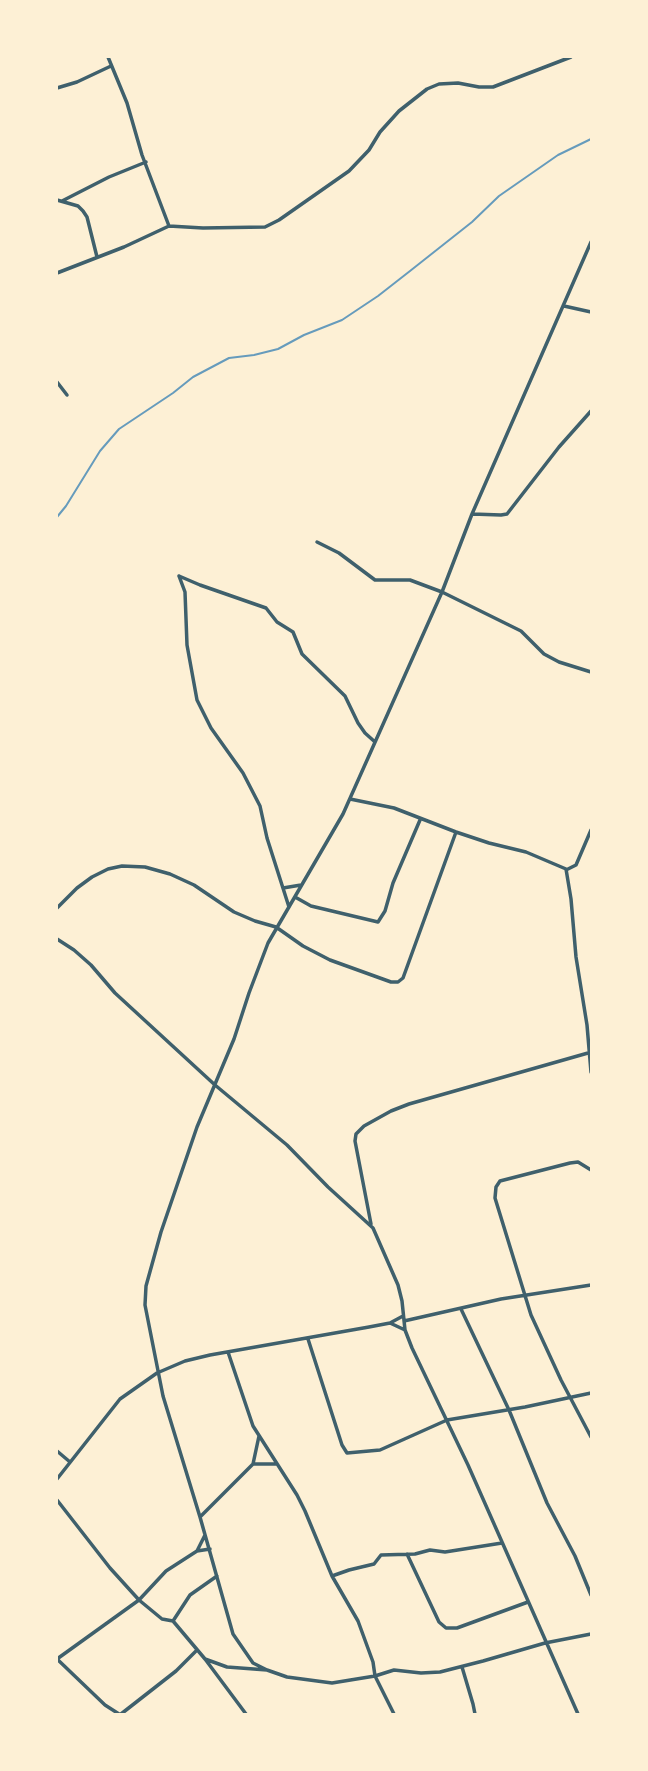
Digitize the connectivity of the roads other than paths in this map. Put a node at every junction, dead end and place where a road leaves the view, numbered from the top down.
1 (108, 57) edge
2 (571, 57) edge
3 (111, 66) junction
4 (57, 88) edge
5 (146, 162) junction
6 (57, 200) edge
7 (62, 201) junction
8 (169, 226) junction
9 (591, 242) edge
10 (97, 257) junction
11 (57, 273) edge
12 (564, 306) junction
13 (591, 312) edge
14 (57, 382) edge
15 (67, 395) dead end
16 (591, 411) edge
17 (472, 514) junction
18 (317, 542) dead end
19 (442, 592) junction
20 (591, 672) edge
21 (375, 742) junction
22 (350, 799) junction
23 (420, 820) junction
24 (591, 830) edge
25 (456, 832) junction
26 (566, 870) junction
27 (301, 885) junction
28 (283, 888) junction
29 (295, 897) junction
30 (289, 907) junction
31 (57, 908) edge
32 (276, 927) junction
33 (57, 939) edge
34 (588, 1053) junction
35 (591, 1072) edge
36 (215, 1085) junction
37 (591, 1170) edge
38 (371, 1224) junction
39 (591, 1285) edge
40 (524, 1295) junction
41 (461, 1308) junction
42 (403, 1316) junction
43 (404, 1321) junction
44 (390, 1323) junction
45 (405, 1330) junction
46 (308, 1339) junction
47 (228, 1352) junction
48 (157, 1373) junction
49 (591, 1393) edge
50 (570, 1397) junction
51 (509, 1410) junction
52 (447, 1420) junction
53 (259, 1436) junction
54 (591, 1437) edge
55 (57, 1451) edge
56 (70, 1462) junction
57 (253, 1464) junction
58 (277, 1464) junction
59 (57, 1479) edge
60 (57, 1500) edge
61 (200, 1517) junction
62 (205, 1535) junction
63 (502, 1543) junction
64 (210, 1549) junction
65 (197, 1551) junction
66 (407, 1554) junction
67 (217, 1576) junction
68 (332, 1576) junction
69 (591, 1595) edge
70 (139, 1600) junction
71 (528, 1602) junction
72 (173, 1621) junction
73 (591, 1634) edge
74 (545, 1642) junction
75 (197, 1650) junction
76 (57, 1659) edge
77 (205, 1659) junction
78 (462, 1667) junction
79 (267, 1670) junction
80 (375, 1676) junction
81 (120, 1714) edge
82 (246, 1714) edge
83 (394, 1714) edge
84 (474, 1714) edge
85 (578, 1714) edge

1 - 3 street
2 - 8 street
3 - 4 street
3 - 5 street
5 - 7 street
5 - 8 street
6 - 7 street
7 - 10 street
8 - 10 street
9 - 12 street
10 - 11 street
12 - 13 street
12 - 17 street
14 - 15 street
16 - 17 street
17 - 19 street
18 - 19 street
19 - 20 street
19 - 21 street
21 - 22 street
21 - 28 street
22 - 23 street
22 - 27 street
23 - 25 street
23 - 29 street
24 - 26 street
25 - 26 street
25 - 32 street
26 - 34 street
27 - 28 street
27 - 29 street
28 - 30 street
29 - 30 street
30 - 32 street
31 - 32 street
32 - 36 street
33 - 36 street
34 - 35 street
34 - 38 street
36 - 38 street
36 - 48 street
37 - 40 street
38 - 42 street
39 - 40 street
40 - 41 street
40 - 50 street
41 - 43 street
41 - 51 street
42 - 43 street
42 - 44 street
43 - 45 street
44 - 45 street
44 - 46 street
45 - 52 street
46 - 47 street
46 - 52 street
47 - 48 street
47 - 53 street
48 - 56 street
48 - 61 street
49 - 50 street
50 - 51 street
50 - 54 street
51 - 52 street
51 - 69 street
52 - 63 street
53 - 57 street
53 - 58 street
55 - 56 street
56 - 59 street
57 - 58 street
57 - 61 street
58 - 68 street
60 - 70 street
61 - 62 street
62 - 64 street
62 - 65 street
63 - 66 street
63 - 71 street
64 - 65 street
64 - 67 street
65 - 70 street
66 - 68 street
66 - 71 street
67 - 72 street
67 - 79 street
68 - 80 street
70 - 72 street
70 - 76 street
71 - 74 street
72 - 75 street
73 - 74 street
74 - 78 street
74 - 85 street
75 - 77 street
75 - 81 street
76 - 81 street
77 - 79 street
77 - 82 street
78 - 80 street
78 - 84 street
79 - 80 street
80 - 83 street

